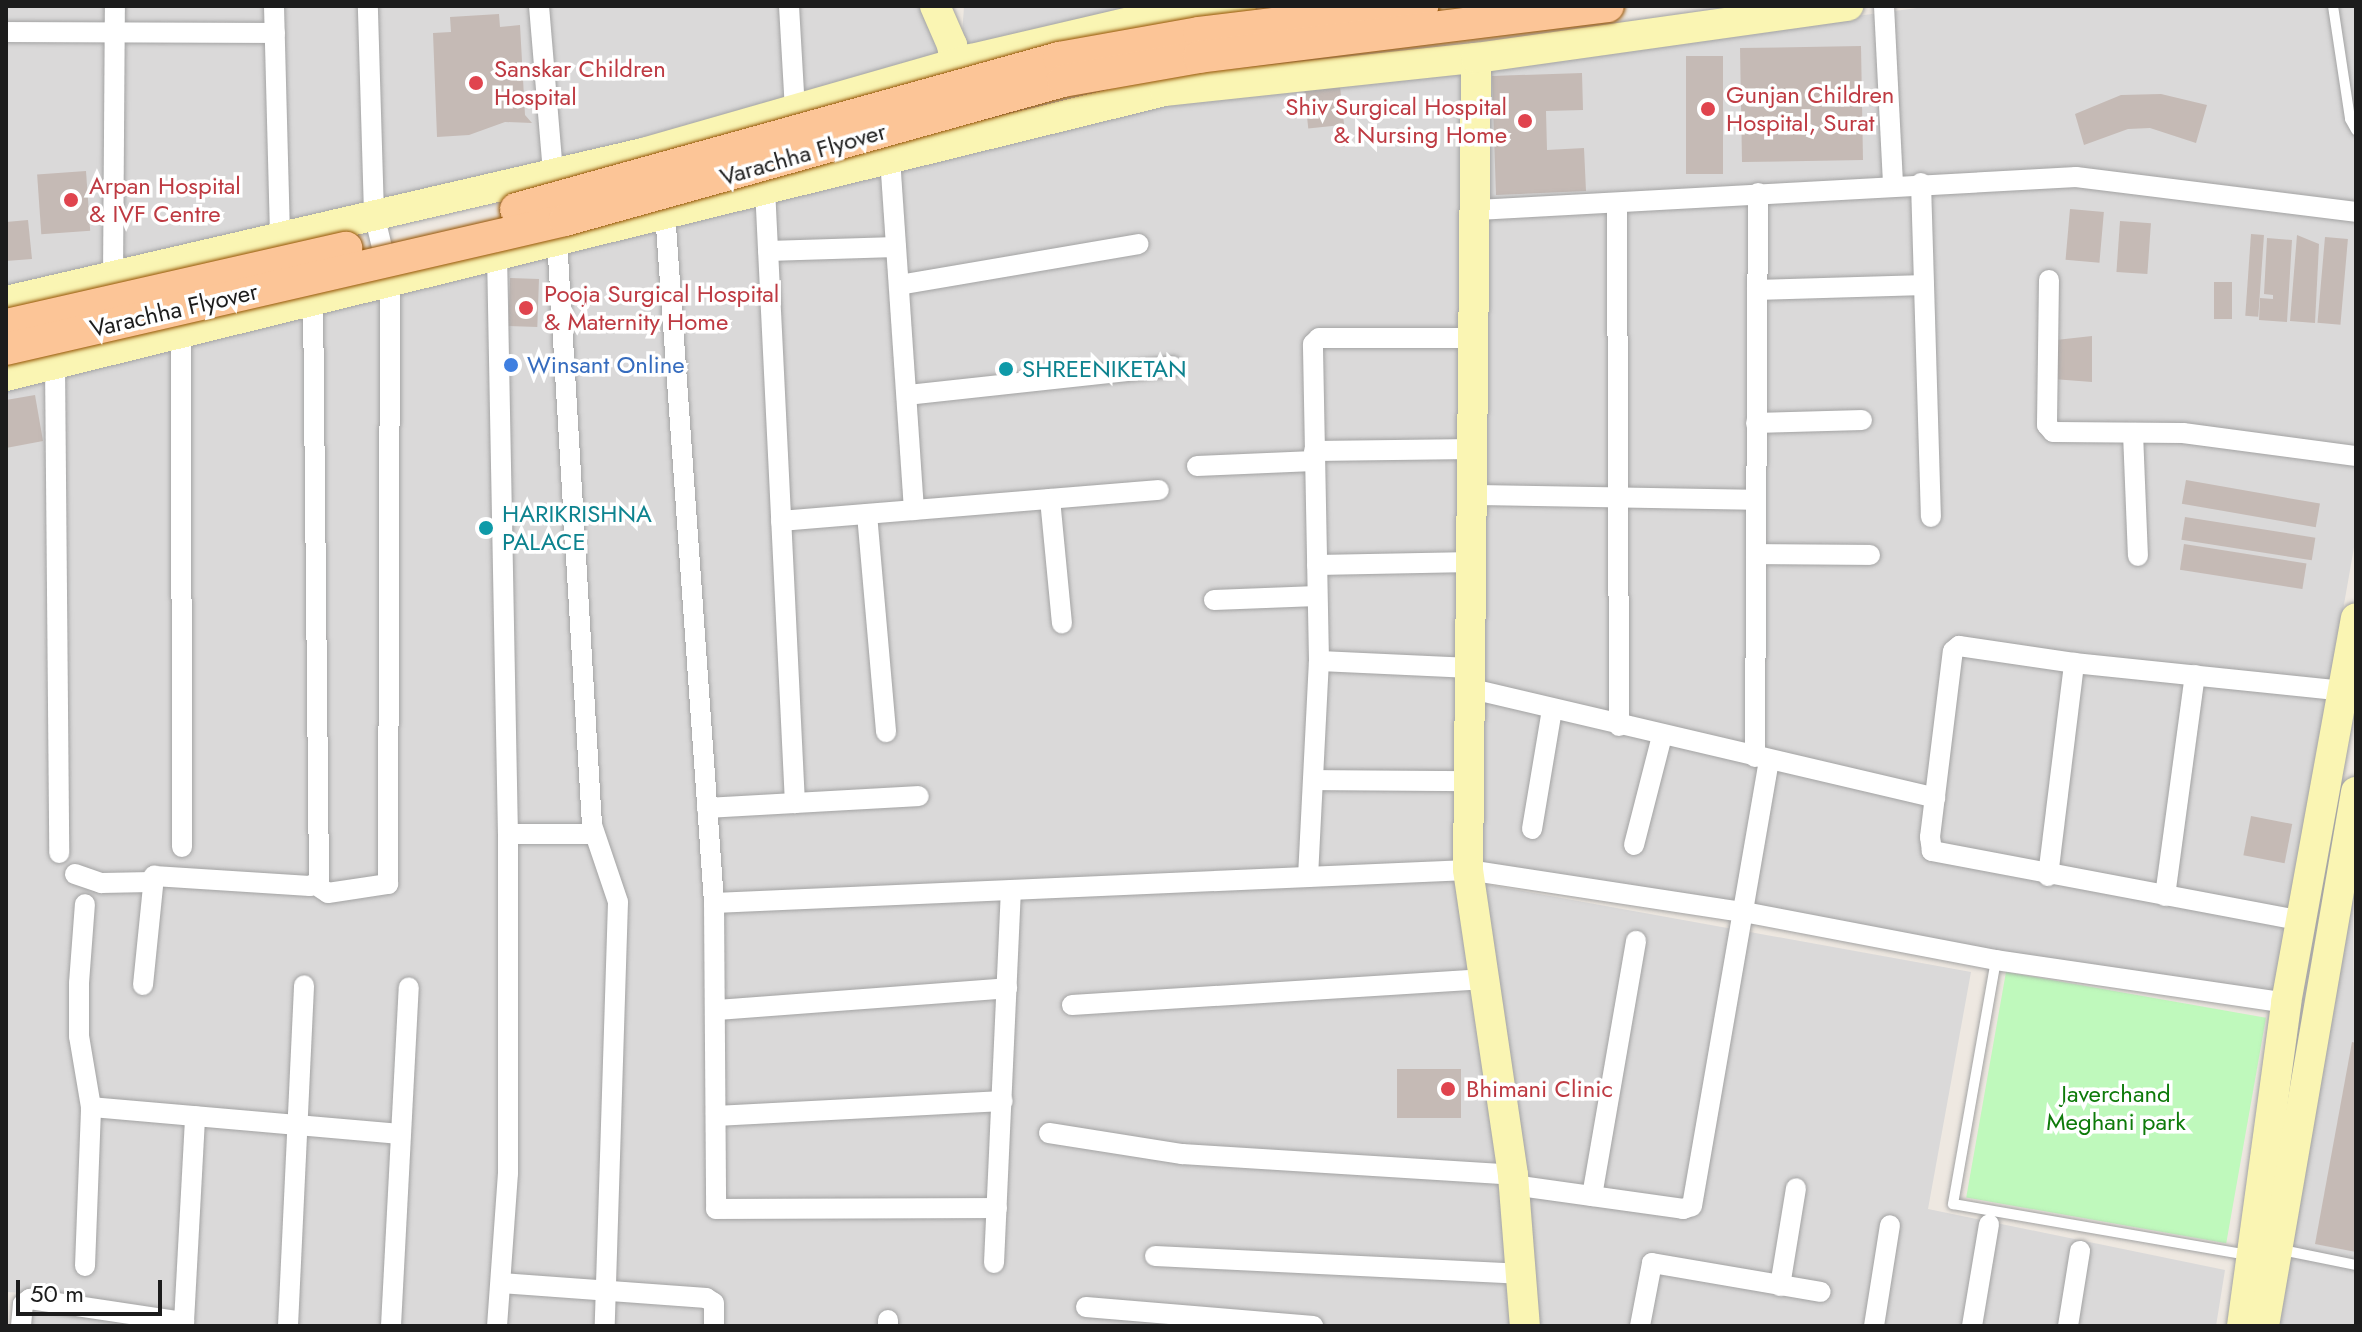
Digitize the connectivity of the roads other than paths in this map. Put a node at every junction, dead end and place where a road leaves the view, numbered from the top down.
1 (115, 6) edge
2 (274, 6) edge
3 (368, 6) edge
4 (539, 6) edge
5 (789, 6) edge
6 (935, 6) edge
7 (960, 6) edge
8 (1241, 6) edge
9 (1422, 6) edge
10 (1608, 6) edge
11 (1848, 6) edge
12 (1884, 6) edge
13 (2333, 6) edge
14 (6, 32) edge
15 (115, 32) junction
16 (275, 33) junction
17 (954, 55) junction
18 (1476, 58) junction
19 (795, 111) junction
20 (2356, 130) edge
21 (966, 140) junction
22 (890, 158) junction
23 (553, 173) junction
24 (1921, 183) junction
25 (1893, 184) junction
26 (765, 188) junction
27 (1758, 193) junction
28 (1617, 203) junction
29 (1477, 210) junction
30 (665, 212) junction
31 (2356, 212) edge
32 (374, 214) junction
33 (280, 236) junction
34 (557, 239) junction
35 (1139, 244) dead end
36 (896, 247) junction
37 (768, 251) junction
38 (497, 253) junction
39 (113, 277) junction
40 (2049, 280) dead end
41 (390, 281) junction
42 (899, 285) junction
43 (1924, 285) junction
44 (1757, 290) junction
45 (313, 300) junction
46 (6, 301) edge
47 (6, 325) edge
48 (181, 332) junction
49 (1476, 338) junction
50 (6, 349) edge
51 (55, 363) junction
52 (1172, 366) dead end
53 (6, 376) edge
54 (907, 395) junction
55 (1862, 420) dead end
56 (1756, 423) junction
57 (2133, 433) junction
58 (1474, 449) junction
59 (1314, 456) junction
60 (2356, 456) edge
61 (1197, 466) dead end
62 (1159, 490) dead end
63 (1474, 495) junction
64 (1050, 499) junction
65 (1619, 500) junction
66 (1756, 500) junction
67 (914, 510) junction
68 (867, 514) junction
69 (1931, 517) dead end
70 (781, 521) junction
71 (1756, 554) junction
72 (1870, 555) dead end
73 (2138, 556) dead end
74 (1473, 562) junction
75 (1317, 565) junction
76 (1317, 596) junction
77 (1214, 600) dead end
78 (2356, 618) edge
79 (1062, 623) dead end
80 (1319, 661) junction
81 (2074, 663) junction
82 (2195, 675) junction
83 (1472, 679) junction
84 (2344, 691) junction
85 (1552, 709) junction
86 (1619, 726) junction
87 (886, 732) dead end
88 (1662, 736) junction
89 (1762, 758) junction
90 (1313, 780) junction
91 (1468, 781) junction
92 (2356, 792) edge
93 (919, 796) dead end
94 (1935, 798) junction
95 (795, 803) junction
96 (707, 808) junction
97 (1532, 829) dead end
98 (508, 834) junction
99 (594, 834) junction
100 (1634, 845) dead end
101 (182, 847) dead end
102 (59, 853) dead end
103 (2312, 868) junction
104 (1468, 870) junction
105 (75, 874) dead end
106 (2350, 874) edge
107 (2048, 876) junction
108 (1308, 877) junction
109 (152, 882) junction
110 (316, 885) junction
111 (1011, 890) junction
112 (2165, 896) junction
113 (714, 903) junction
114 (85, 904) dead end
115 (1744, 912) junction
116 (2303, 921) junction
117 (1636, 941) dead end
118 (1996, 960) junction
119 (1481, 979) junction
120 (143, 985) dead end
121 (304, 985) dead end
122 (409, 987) dead end
123 (1007, 988) junction
124 (2286, 1003) junction
125 (1072, 1005) dead end
126 (717, 1010) junction
127 (1003, 1101) junction
128 (91, 1107) junction
129 (195, 1116) junction
130 (716, 1116) junction
131 (296, 1124) junction
132 (1049, 1133) dead end
133 (399, 1134) junction
134 (1513, 1180) junction
135 (1796, 1188) dead end
136 (1592, 1196) junction
137 (997, 1208) junction
138 (1989, 1224) dead end
139 (1890, 1225) dead end
140 (2080, 1251) dead end
141 (2266, 1253) junction
142 (1155, 1256) dead end
143 (994, 1263) dead end
144 (2356, 1265) edge
145 (85, 1266) dead end
146 (1520, 1274) junction
147 (501, 1283) junction
148 (1780, 1286) junction
149 (609, 1292) junction
150 (1821, 1292) dead end
151 (1086, 1307) dead end
152 (155, 1322) edge
153 (21, 1326) edge
154 (288, 1326) edge
155 (391, 1326) edge
156 (497, 1326) edge
157 (605, 1326) edge
158 (714, 1326) edge
159 (1313, 1326) edge
160 (1525, 1326) edge
161 (1640, 1326) edge
162 (1874, 1326) edge
163 (1972, 1326) edge
164 (2068, 1326) edge
165 (2242, 1326) edge
166 (2264, 1326) edge

1 - 15 street
2 - 16 street
3 - 32 street
4 - 23 street
5 - 19 street
6 - 17 street
7 - 17 street
8 - 17 street
9 - 47 main road, Varachha Flyover, bridge
10 - 50 main road, Varachha Flyover, bridge
11 - 18 street
12 - 25 street
13 - 20 lane
14 - 15 street
15 - 16 street
15 - 39 street
16 - 33 street
17 - 19 street
17 - 21 street
18 - 21 street
18 - 29 street
19 - 23 street
21 - 22 street
22 - 26 street
22 - 36 street
23 - 32 street
24 - 25 street
24 - 31 street
24 - 43 street
25 - 27 street
26 - 30 street
26 - 37 street
27 - 28 street
27 - 44 street
28 - 29 street
28 - 65 street
29 - 49 street
30 - 34 street
30 - 96 street
32 - 33 street
32 - 41 street
33 - 39 street
34 - 38 street
34 - 99 street
35 - 42 street
36 - 37 street
36 - 42 street
37 - 70 street
38 - 41 street
38 - 98 street
39 - 46 street
40 - 57 street
41 - 45 street
41 - 110 street
42 - 54 street
43 - 44 street
43 - 69 street
44 - 56 street
45 - 48 street
45 - 110 street
48 - 51 street
48 - 101 street
49 - 58 street
49 - 59 street
51 - 53 street
51 - 102 street
52 - 54 street
54 - 67 street
55 - 56 street
56 - 66 street
57 - 60 street
57 - 73 street
58 - 59 street
58 - 63 street
59 - 61 street
59 - 75 street
62 - 64 street
63 - 65 street
63 - 74 street
64 - 67 street
64 - 79 street
65 - 66 street
65 - 86 street
66 - 71 street
67 - 68 street
68 - 70 street
68 - 87 street
70 - 95 street
71 - 72 street
71 - 89 street
74 - 75 street
74 - 83 street
75 - 76 street
76 - 77 street
76 - 80 street
78 - 84 street
80 - 83 street
80 - 90 street
81 - 82 street
81 - 94 street
81 - 107 street
82 - 84 street
82 - 112 street
83 - 85 street
83 - 91 street
84 - 103 street
85 - 86 street
85 - 97 street
86 - 88 street
88 - 89 street
88 - 100 street
89 - 94 street
89 - 115 street
90 - 91 street
90 - 108 street
91 - 104 street
92 - 106 street
93 - 95 street
94 - 107 street
95 - 96 street
96 - 113 street
98 - 99 street
98 - 147 street
99 - 149 street
103 - 106 street
103 - 116 street
104 - 108 street
104 - 115 street
104 - 119 street
105 - 109 street
106 - 141 street
107 - 112 street
108 - 111 street
109 - 110 street
109 - 120 street
111 - 113 street
111 - 123 street
112 - 116 street
113 - 126 street
114 - 128 street
115 - 118 street
115 - 136 street
116 - 124 street
117 - 136 street
118 - 124 street
118 - 141 lane
119 - 125 street
119 - 134 street
121 - 131 street
122 - 133 street
123 - 126 street
123 - 127 street
124 - 141 street
126 - 130 street
127 - 130 street
127 - 137 street
128 - 129 street
128 - 145 street
129 - 131 street
129 - 152 street
130 - 137 street
131 - 133 street
131 - 154 street
132 - 134 street
133 - 155 street
134 - 136 street
134 - 146 street
135 - 148 street
137 - 143 street
138 - 163 street
139 - 162 street
140 - 164 street
141 - 144 lane
141 - 165 street
141 - 166 street
142 - 146 street
146 - 160 street
147 - 149 street
147 - 156 street
148 - 150 street
148 - 161 street
149 - 157 street
149 - 158 street
151 - 159 street
152 - 153 street

